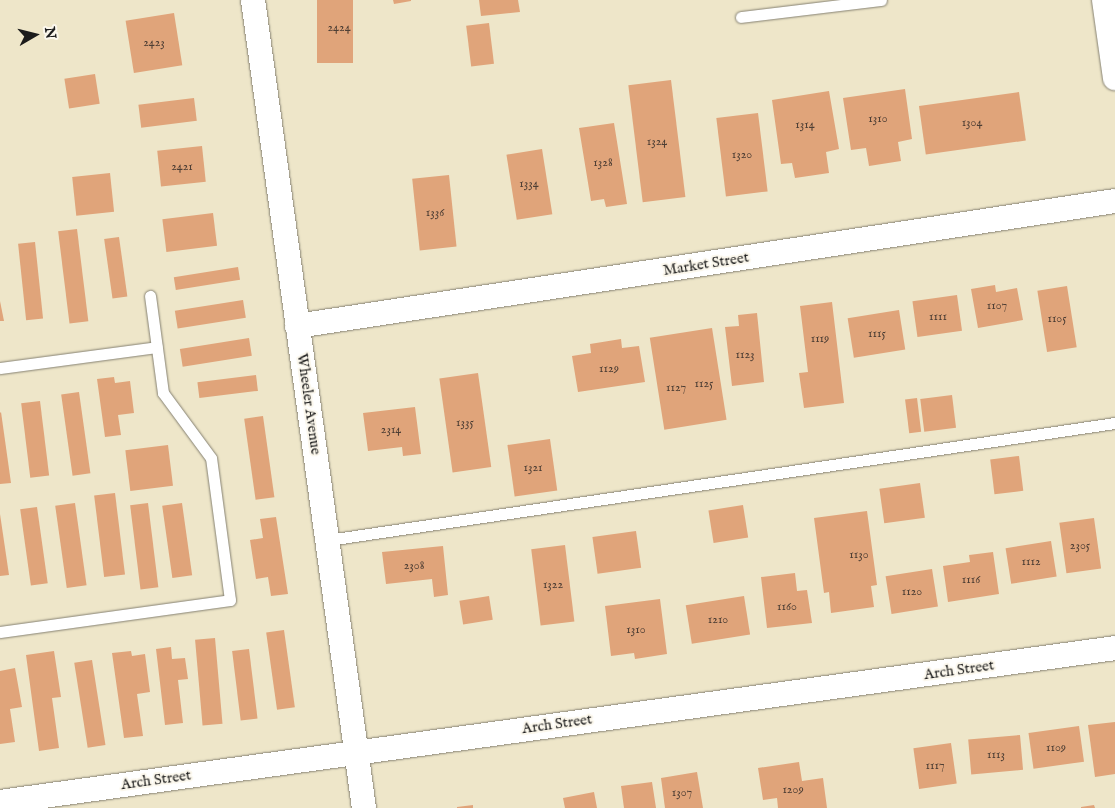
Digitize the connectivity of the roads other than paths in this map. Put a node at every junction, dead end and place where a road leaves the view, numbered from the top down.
1 (253, 0) edge
2 (881, 0) edge
3 (1104, 0) edge
4 (741, 17) dead end
5 (1115, 78) edge
6 (1115, 202) edge
7 (150, 296) dead end
8 (297, 326) junction
9 (157, 348) junction
10 (0, 368) edge
11 (1115, 424) edge
12 (328, 540) junction
13 (0, 632) edge
14 (1115, 648) edge
15 (356, 752) junction
16 (0, 802) edge
17 (364, 808) edge

1 - 8 street, Wheeler Avenue
2 - 4 lane
3 - 5 street
6 - 8 street, Market Street
7 - 9 lane
8 - 12 street, Wheeler Avenue
9 - 10 lane
9 - 13 lane
11 - 12 lane
12 - 15 street, Wheeler Avenue
14 - 15 street, Arch Street
15 - 16 street, Arch Street
15 - 17 street, Wheeler Avenue

